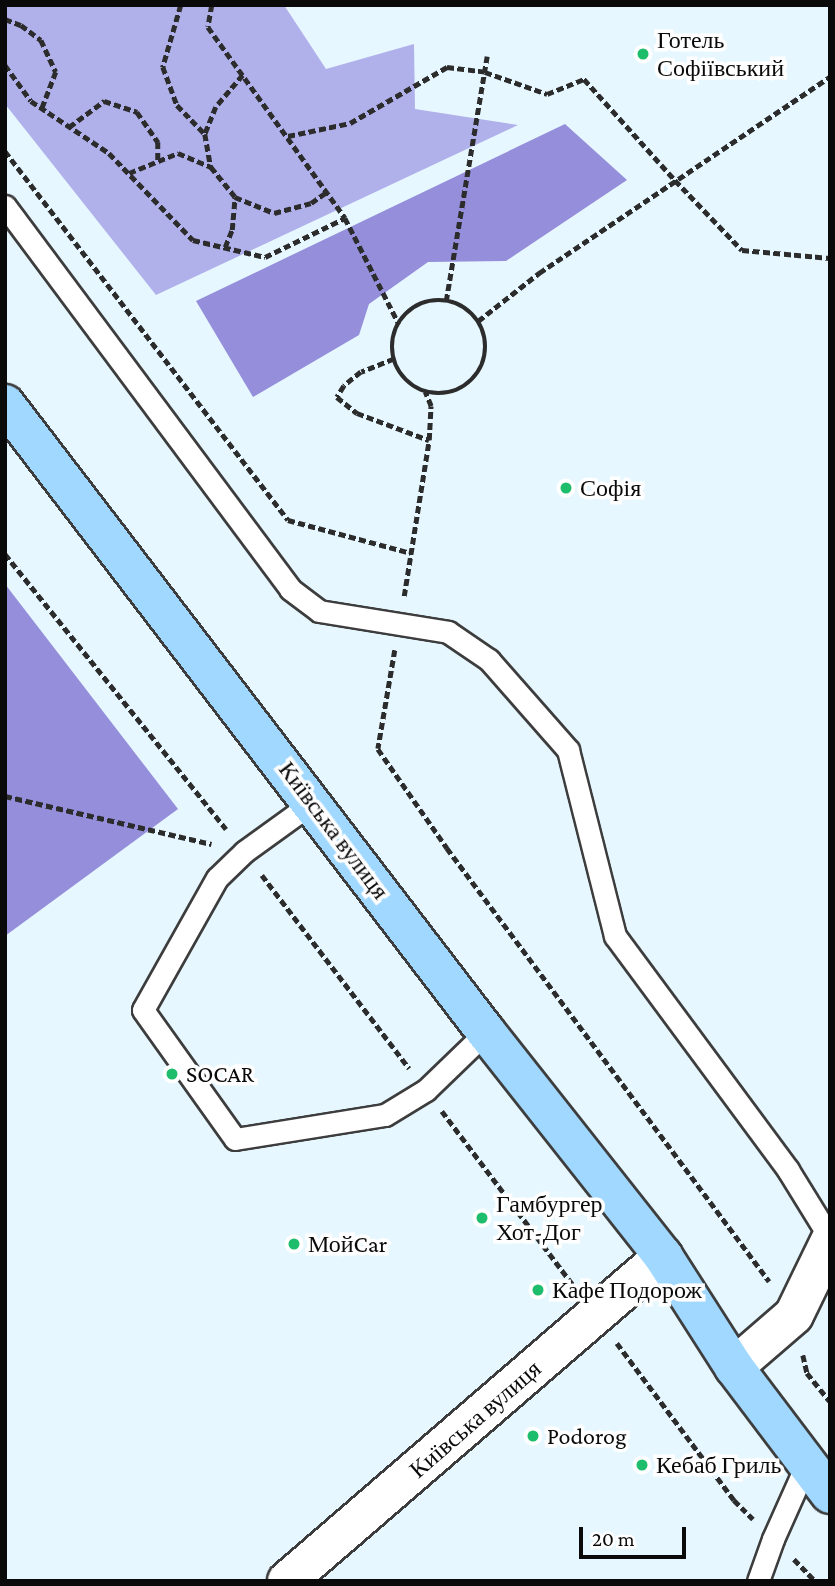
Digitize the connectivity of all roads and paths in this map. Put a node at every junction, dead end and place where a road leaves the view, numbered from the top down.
1 (181, 5) edge
2 (212, 5) edge
3 (5, 19) edge
4 (487, 56) dead end
5 (5, 65) edge
6 (485, 72) junction
7 (243, 75) junction
8 (830, 77) edge
9 (42, 108) junction
10 (69, 127) junction
11 (205, 134) junction
12 (288, 136) junction
13 (5, 151) edge
14 (158, 161) junction
15 (211, 167) junction
16 (129, 173) junction
17 (675, 180) junction
18 (327, 192) junction
19 (235, 197) junction
20 (5, 206) edge
21 (345, 218) junction
22 (225, 247) junction
23 (830, 258) edge
24 (446, 301) junction
25 (478, 321) junction
26 (398, 324) junction
27 (394, 359) junction
28 (425, 392) junction
29 (5, 404) edge
30 (429, 440) junction
31 (411, 553) junction
32 (399, 626) junction
33 (5, 796) edge
34 (313, 802) junction
35 (244, 852) junction
36 (486, 1032) junction
37 (830, 1239) edge
38 (663, 1256) junction
39 (794, 1315) junction
40 (734, 1367) junction
41 (830, 1401) edge
42 (818, 1472) edge
43 (830, 1494) edge
44 (287, 1581) edge
45 (758, 1581) edge

1 - 11 path
2 - 7 path
3 - 9 path
4 - 6 path
5 - 9 path
6 - 12 path
6 - 17 path
6 - 24 path
7 - 11 path
7 - 12 path
8 - 17 path
9 - 10 path
10 - 14 path
10 - 16 path
11 - 15 path
12 - 18 path
13 - 31 path
14 - 15 path
14 - 16 path
15 - 19 path
16 - 22 path
17 - 23 path
17 - 25 path
18 - 19 path
18 - 21 path
19 - 22 path
20 - 32 lane
21 - 22 path
21 - 26 path
24 - 25 path
24 - 26 path
25 - 28 path
26 - 27 path
27 - 28 path
27 - 30 path
28 - 30 path
29 - 34 main road, Київська вулиця
30 - 31 path
31 - 32 path
32 - 37 lane
32 - 39 path
33 - 35 path
34 - 35 lane
34 - 36 main road, Київська вулиця
35 - 36 lane
36 - 38 main road, Київська вулиця
37 - 39 street
38 - 40 main road, Київська вулиця
38 - 44 street, Київська вулиця
39 - 40 street
39 - 41 path
40 - 42 main road, Київська вулиця
42 - 43 main road, Київська вулиця
42 - 45 lane

